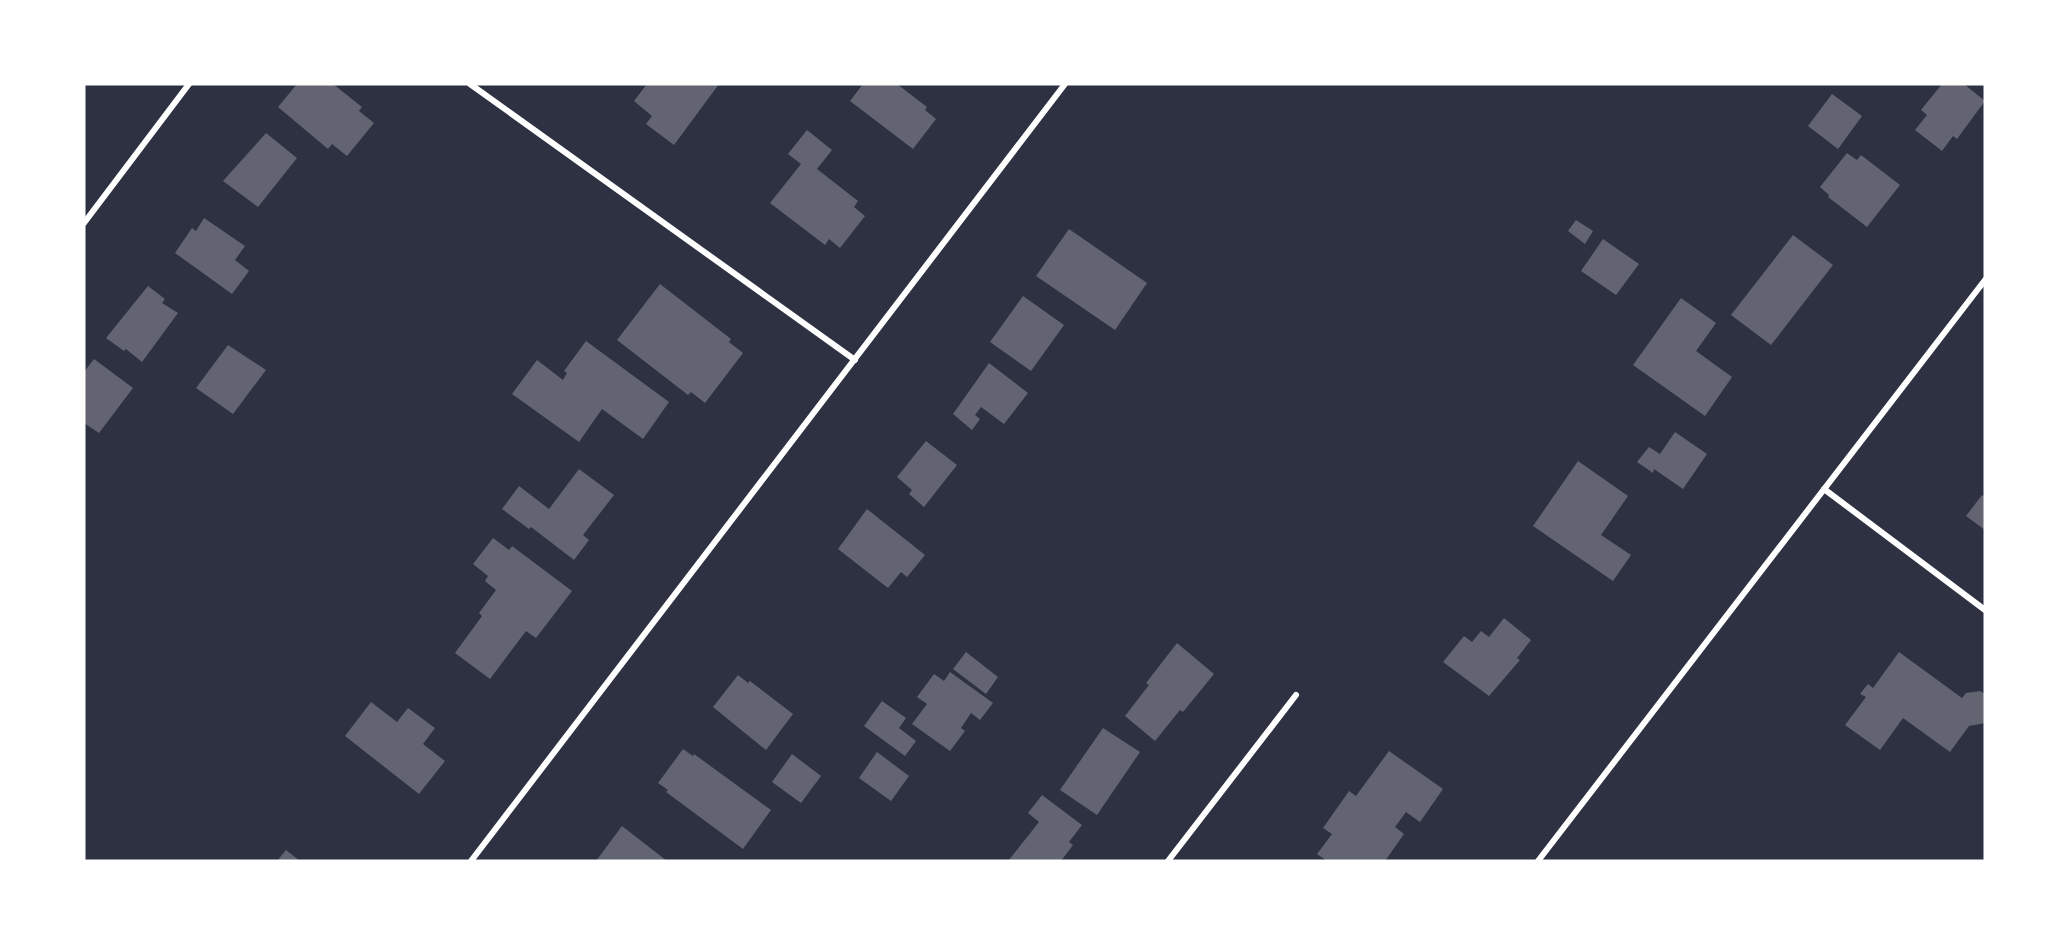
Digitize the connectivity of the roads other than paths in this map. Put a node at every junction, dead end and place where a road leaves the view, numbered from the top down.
1 (189, 84) edge
2 (470, 84) edge
3 (1065, 84) edge
4 (84, 223) edge
5 (1985, 280) edge
6 (855, 360) junction
7 (1824, 489) junction
8 (1985, 610) edge
9 (1296, 695) dead end
10 (471, 861) edge
11 (1168, 861) edge
12 (1538, 861) edge

1 - 4 street
2 - 6 street
3 - 6 street
5 - 7 street
6 - 10 street
7 - 8 street
7 - 12 street
9 - 11 street

